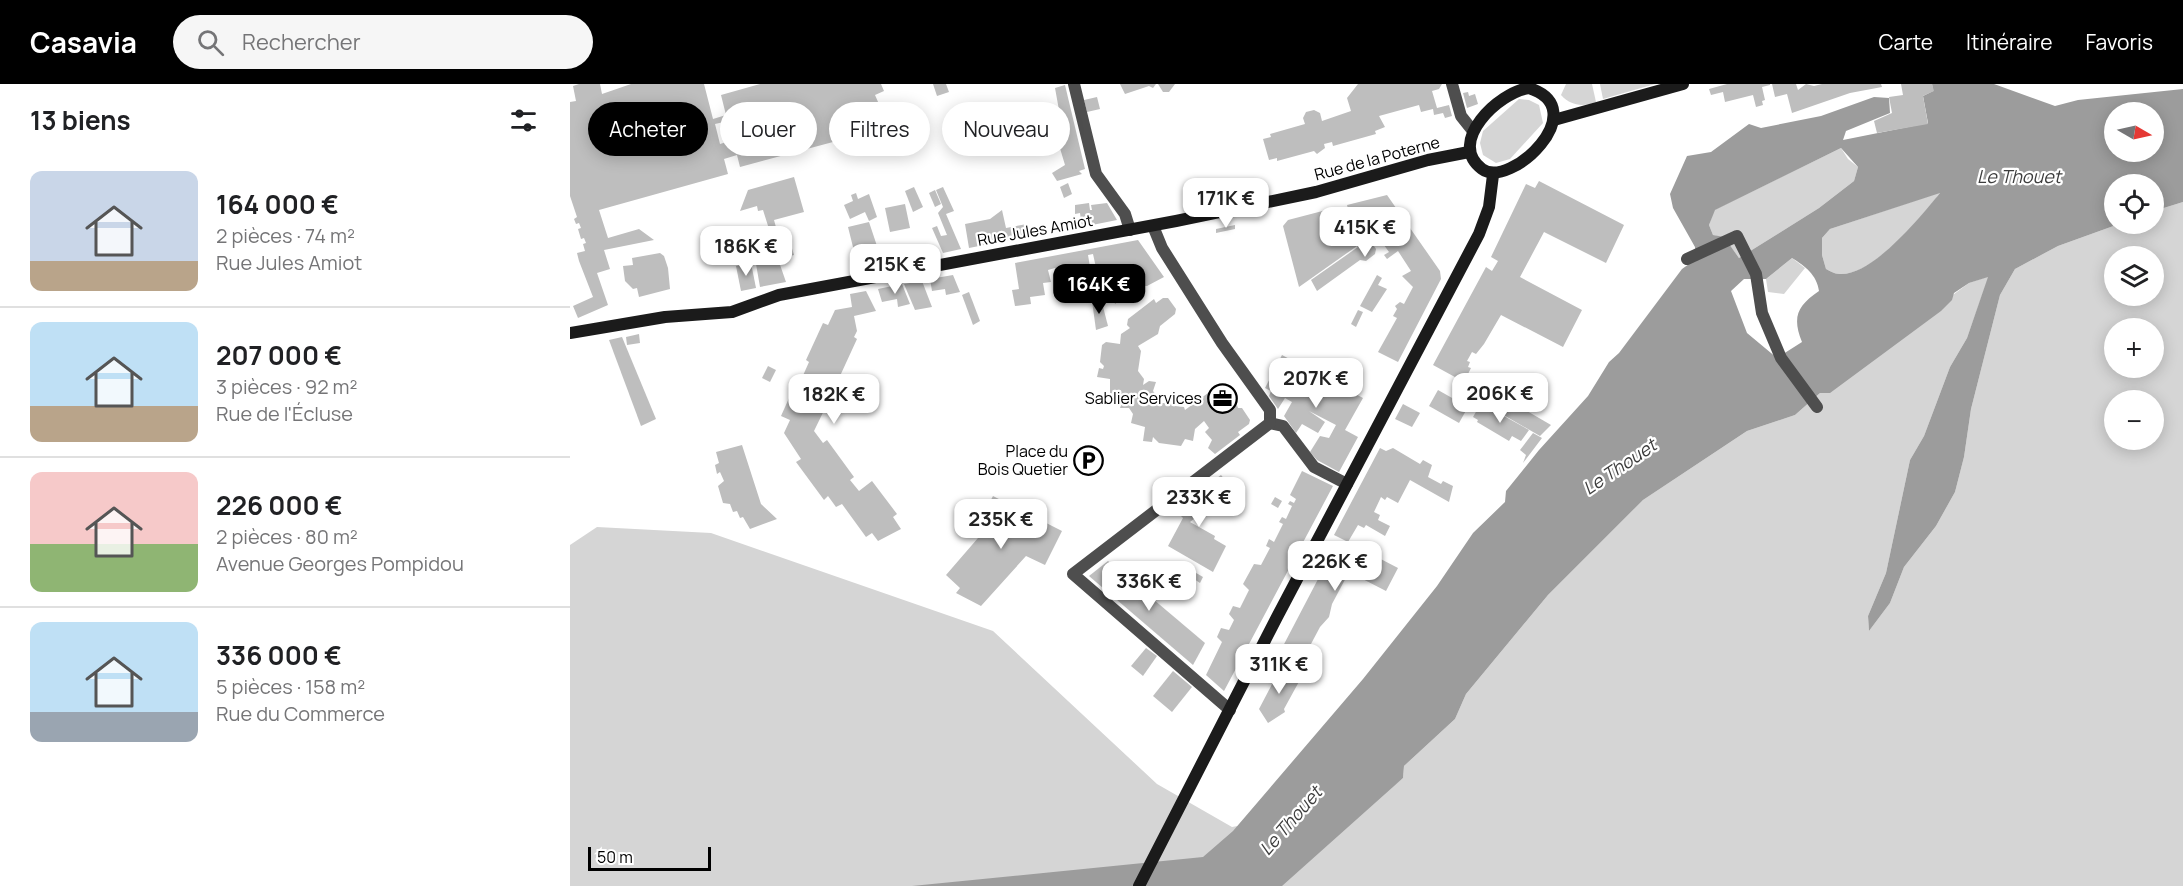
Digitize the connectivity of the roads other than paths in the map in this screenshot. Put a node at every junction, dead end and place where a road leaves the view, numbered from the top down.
1 (1452, 84) edge
2 (1683, 84) edge
3 (1075, 86) edge
4 (1544, 88) edge
5 (1554, 120) junction
6 (1473, 131) junction
7 (1469, 152) junction
8 (1493, 174) junction
9 (1153, 226) junction
10 (1130, 230) junction
11 (1687, 259) dead end
12 (570, 333) edge
13 (1818, 407) dead end
14 (1270, 423) junction
15 (1347, 484) junction
16 (1230, 710) junction
17 (1139, 886) edge

1 - 6 street
2 - 5 main road
3 - 10 street
4 - 5 main road
4 - 6 main road
5 - 8 main road
6 - 7 main road
7 - 8 main road
7 - 9 main road, Rue de la Poterne
8 - 15 main road
9 - 10 main road, Rue Jules Amiot
9 - 14 street
10 - 12 main road, Rue Jules Amiot
11 - 13 street
14 - 15 street
14 - 16 street
15 - 16 main road
16 - 17 main road

